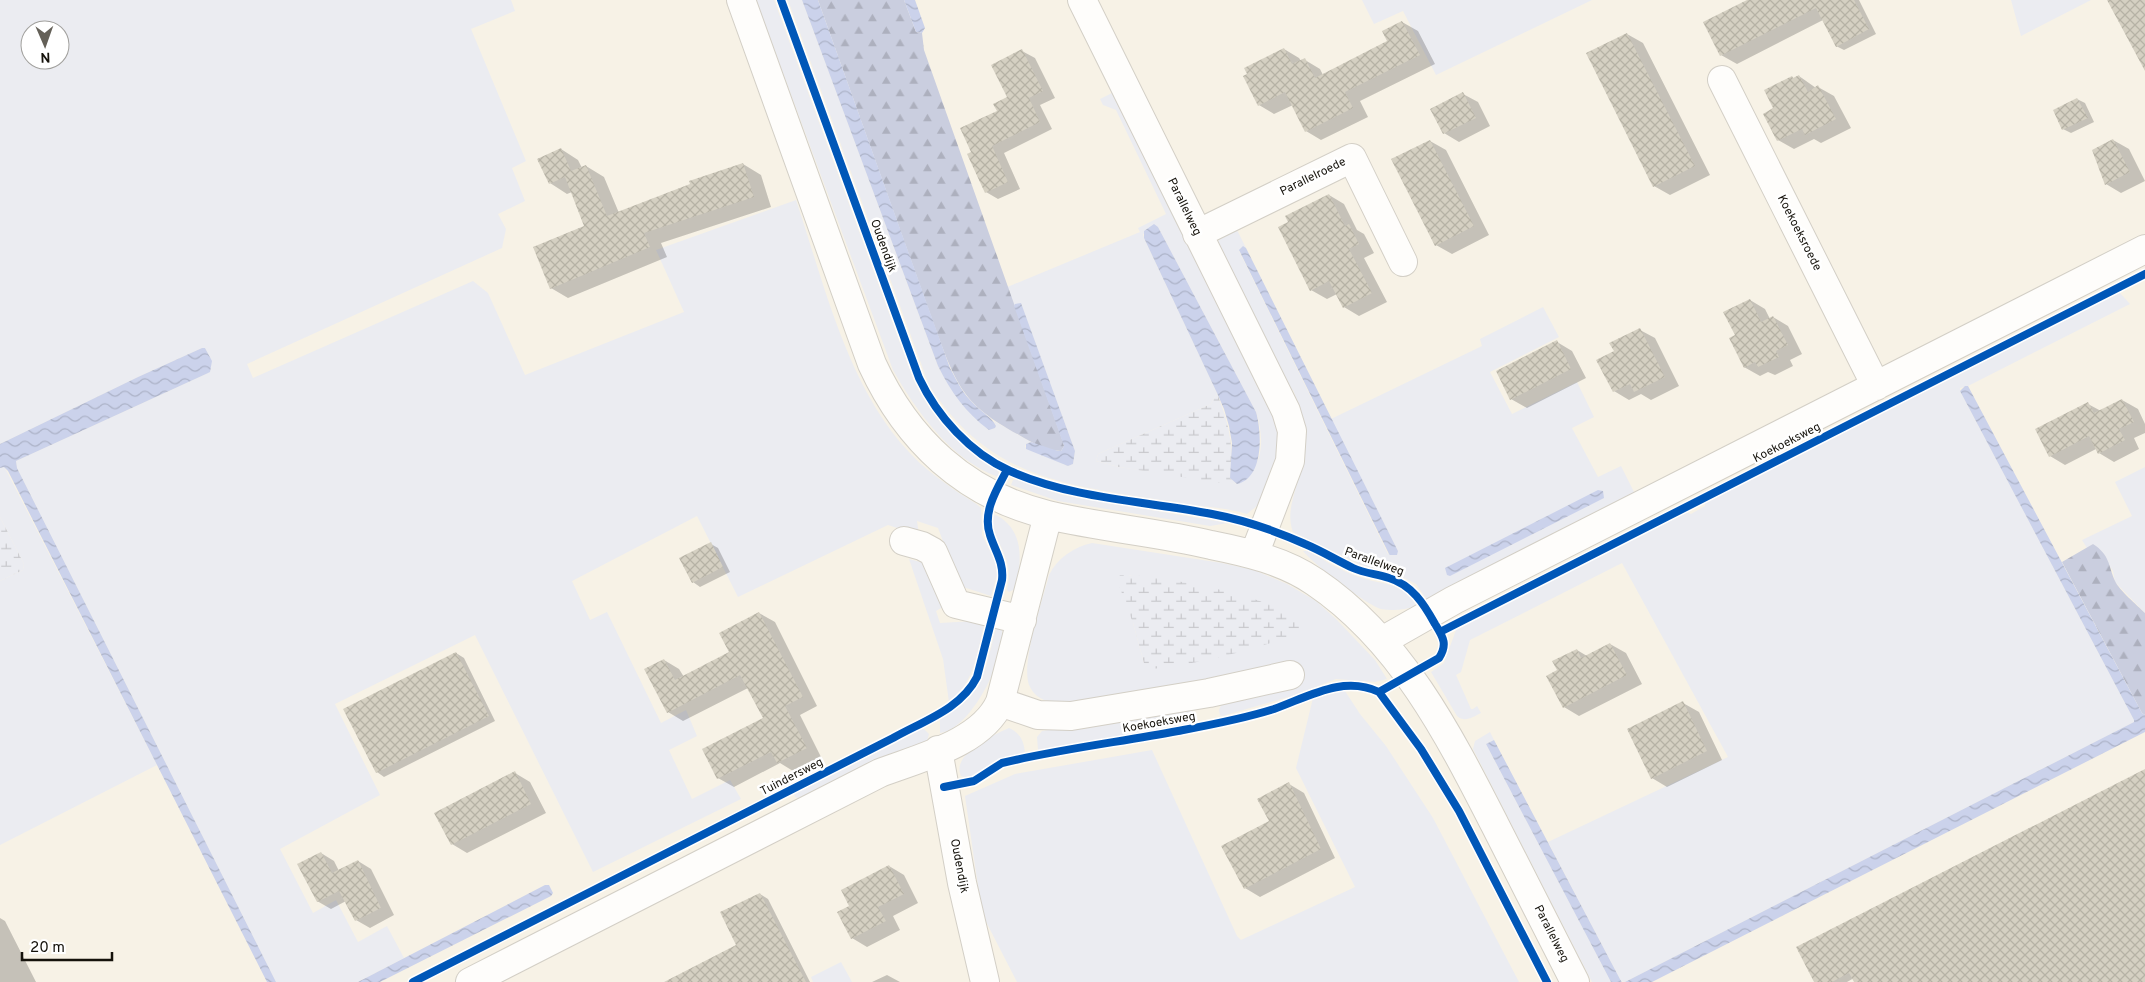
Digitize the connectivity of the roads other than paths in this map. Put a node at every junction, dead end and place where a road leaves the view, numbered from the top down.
1 (741, 0) edge
2 (1082, 0) edge
3 (1722, 80) dead end
4 (1197, 234) junction
5 (2145, 249) edge
6 (1403, 262) dead end
7 (1876, 386) junction
8 (1048, 515) junction
9 (904, 541) dead end
10 (1254, 555) junction
11 (1022, 620) junction
12 (1382, 641) junction
13 (1290, 675) dead end
14 (1000, 702) junction
15 (938, 750) junction
16 (470, 982) edge
17 (985, 982) edge
18 (1575, 982) edge

1 - 8 street
2 - 4 street, Parallelweg
3 - 7 street, Koekoeksroede
4 - 6 street, Parallelroede
4 - 10 street, Parallelweg
5 - 7 street, Koekoeksweg
7 - 12 street, Koekoeksweg
8 - 10 street, Parallelweg
8 - 11 street
9 - 11 street
10 - 12 street, Parallelweg
11 - 14 street
12 - 18 street, Parallelweg
13 - 14 street, Koekoeksweg
14 - 15 street
15 - 16 street
15 - 17 street, Oudendijk

